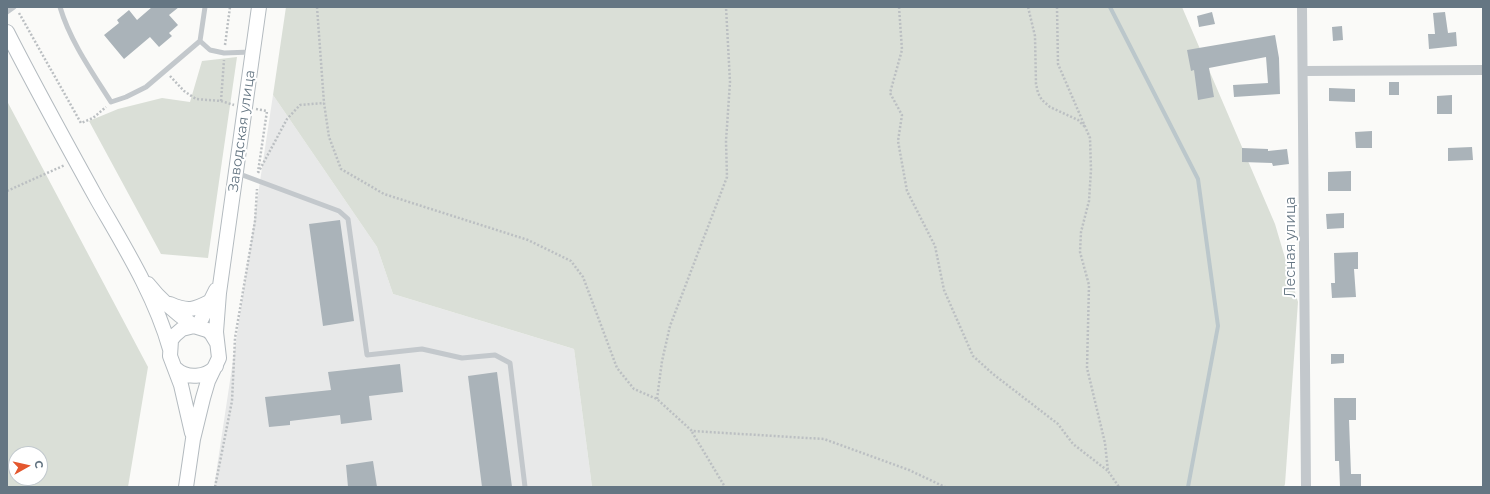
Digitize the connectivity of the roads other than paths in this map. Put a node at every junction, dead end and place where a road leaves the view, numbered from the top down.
1 (15, 7) edge
2 (60, 7) edge
3 (205, 7) edge
4 (259, 7) edge
5 (1302, 7) edge
6 (7, 12) edge
7 (7, 32) edge
8 (200, 41) junction
9 (253, 52) junction
10 (1483, 70) edge
11 (1304, 71) junction
12 (236, 172) junction
13 (224, 254) junction
14 (136, 268) junction
15 (161, 299) junction
16 (210, 301) junction
17 (196, 326) junction
18 (217, 344) junction
19 (170, 349) junction
20 (217, 364) junction
21 (176, 369) junction
22 (193, 439) junction
23 (186, 487) edge
24 (525, 487) edge
25 (1306, 487) edge

1 - 6 lane
2 - 8 lane
3 - 8 lane
4 - 9 main road, Заводская улица
5 - 11 street, Лесная улица
7 - 14 main road
8 - 9 lane
9 - 12 main road, Заводская улица
10 - 11 street
11 - 25 street, Лесная улица
12 - 13 main road, Заводская улица
12 - 24 lane
13 - 16 main road
13 - 18 main road
14 - 15 main road
14 - 19 main road
15 - 16 main road
15 - 17 main road
16 - 17 main road
17 - 18 main road
17 - 19 main road
18 - 20 main road
19 - 21 main road
20 - 21 main road
20 - 22 main road
21 - 22 main road
22 - 23 main road

